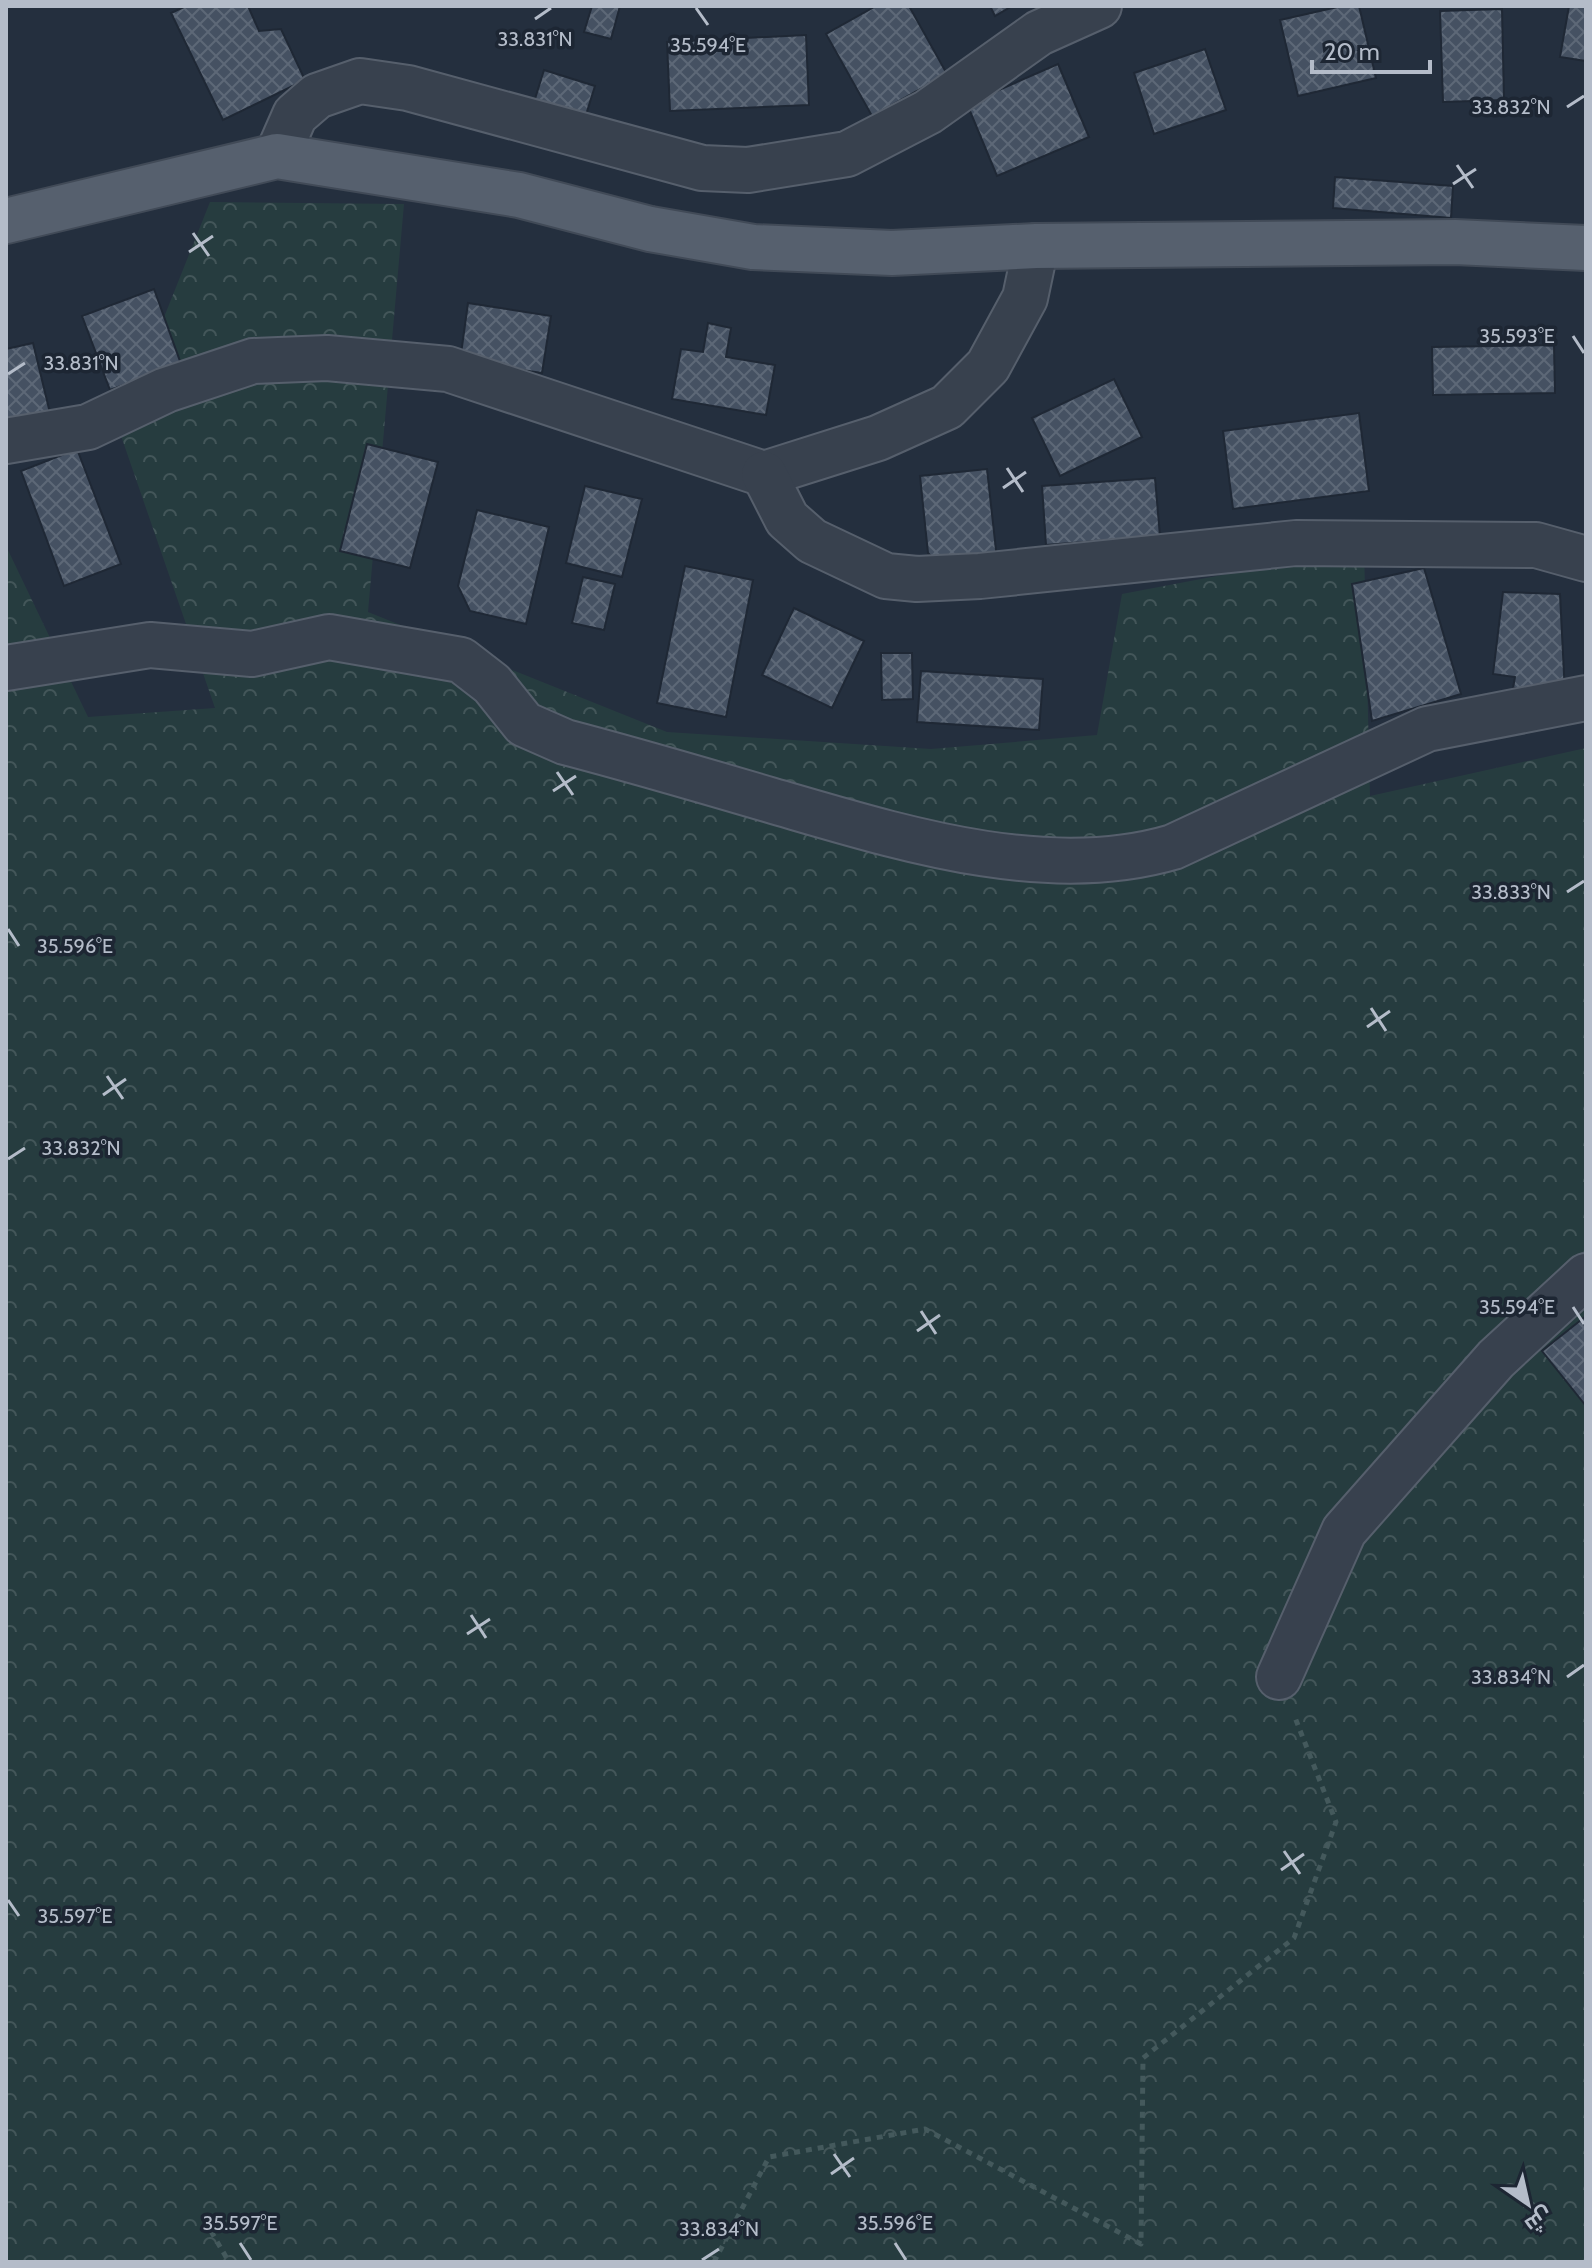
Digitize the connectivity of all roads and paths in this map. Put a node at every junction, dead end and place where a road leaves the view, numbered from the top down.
1 (1099, 6) edge
2 (277, 156) junction
3 (6, 221) edge
4 (1036, 246) junction
5 (1586, 248) edge
6 (6, 441) edge
7 (764, 474) junction
8 (1586, 559) edge
9 (6, 668) edge
10 (1586, 698) edge
11 (1586, 1276) edge
12 (1279, 1677) joint
13 (205, 2221) dead end
14 (229, 2262) edge
15 (714, 2262) edge

1 - 2 street
2 - 3 main road
2 - 4 main road
4 - 5 main road
4 - 7 street
6 - 7 street
7 - 8 street
9 - 10 street
11 - 12 street
12 - 15 path
13 - 14 path

